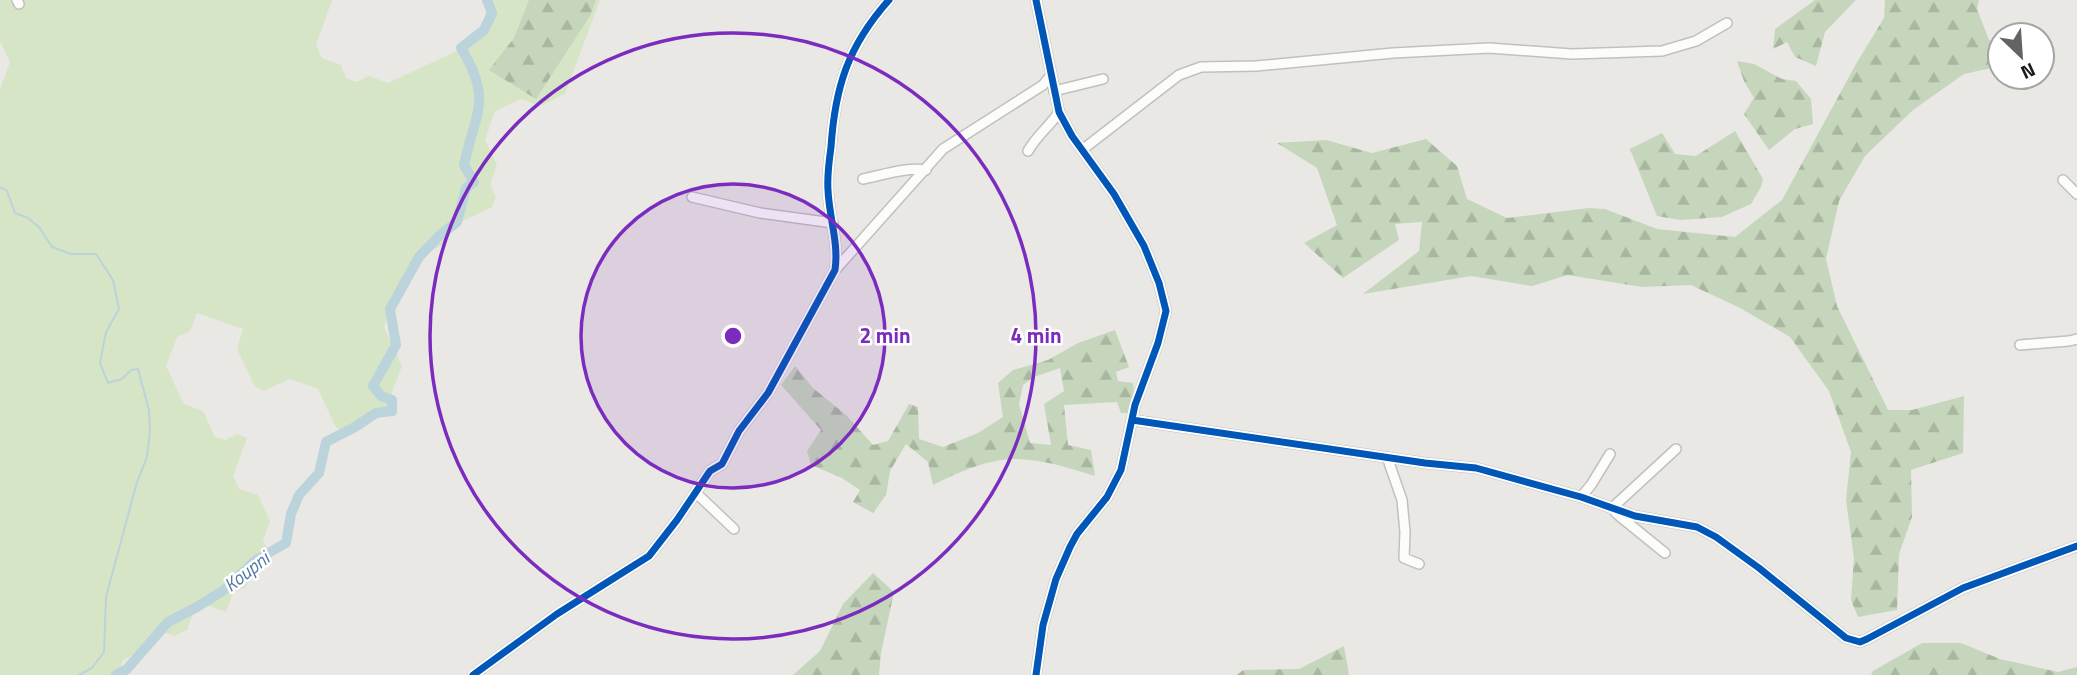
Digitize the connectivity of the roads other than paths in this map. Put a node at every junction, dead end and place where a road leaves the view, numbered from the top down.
1 (889, 0) edge
2 (1036, 0) edge
3 (1727, 23) dead end
4 (1051, 75) junction
5 (1103, 79) dead end
6 (1054, 91) junction
7 (1059, 111) junction
8 (1028, 150) dead end
9 (1082, 150) junction
10 (926, 170) junction
11 (863, 179) dead end
12 (2063, 180) dead end
13 (2077, 194) edge
14 (692, 197) dead end
15 (833, 223) junction
16 (835, 270) junction
17 (2077, 339) edge
18 (2020, 345) dead end
19 (1132, 420) junction
20 (1676, 449) dead end
21 (1610, 454) dead end
22 (1387, 457) junction
23 (696, 493) junction
24 (1581, 496) junction
25 (1612, 508) junction
26 (734, 529) dead end
27 (2077, 546) edge
28 (1665, 553) dead end
29 (1419, 564) dead end
30 (473, 675) edge
31 (1036, 675) edge

1 - 15 street
2 - 4 street
3 - 9 street
4 - 6 street
4 - 10 street
5 - 6 street
6 - 7 street
7 - 8 street
7 - 9 street
9 - 19 street
10 - 11 street
10 - 16 street
12 - 13 street
14 - 15 street
15 - 16 street
16 - 23 street
17 - 18 street
19 - 22 street
19 - 31 street
20 - 25 street
21 - 24 street
22 - 24 street
22 - 29 street
23 - 26 street
23 - 30 street
24 - 25 street
25 - 27 street
25 - 28 street

